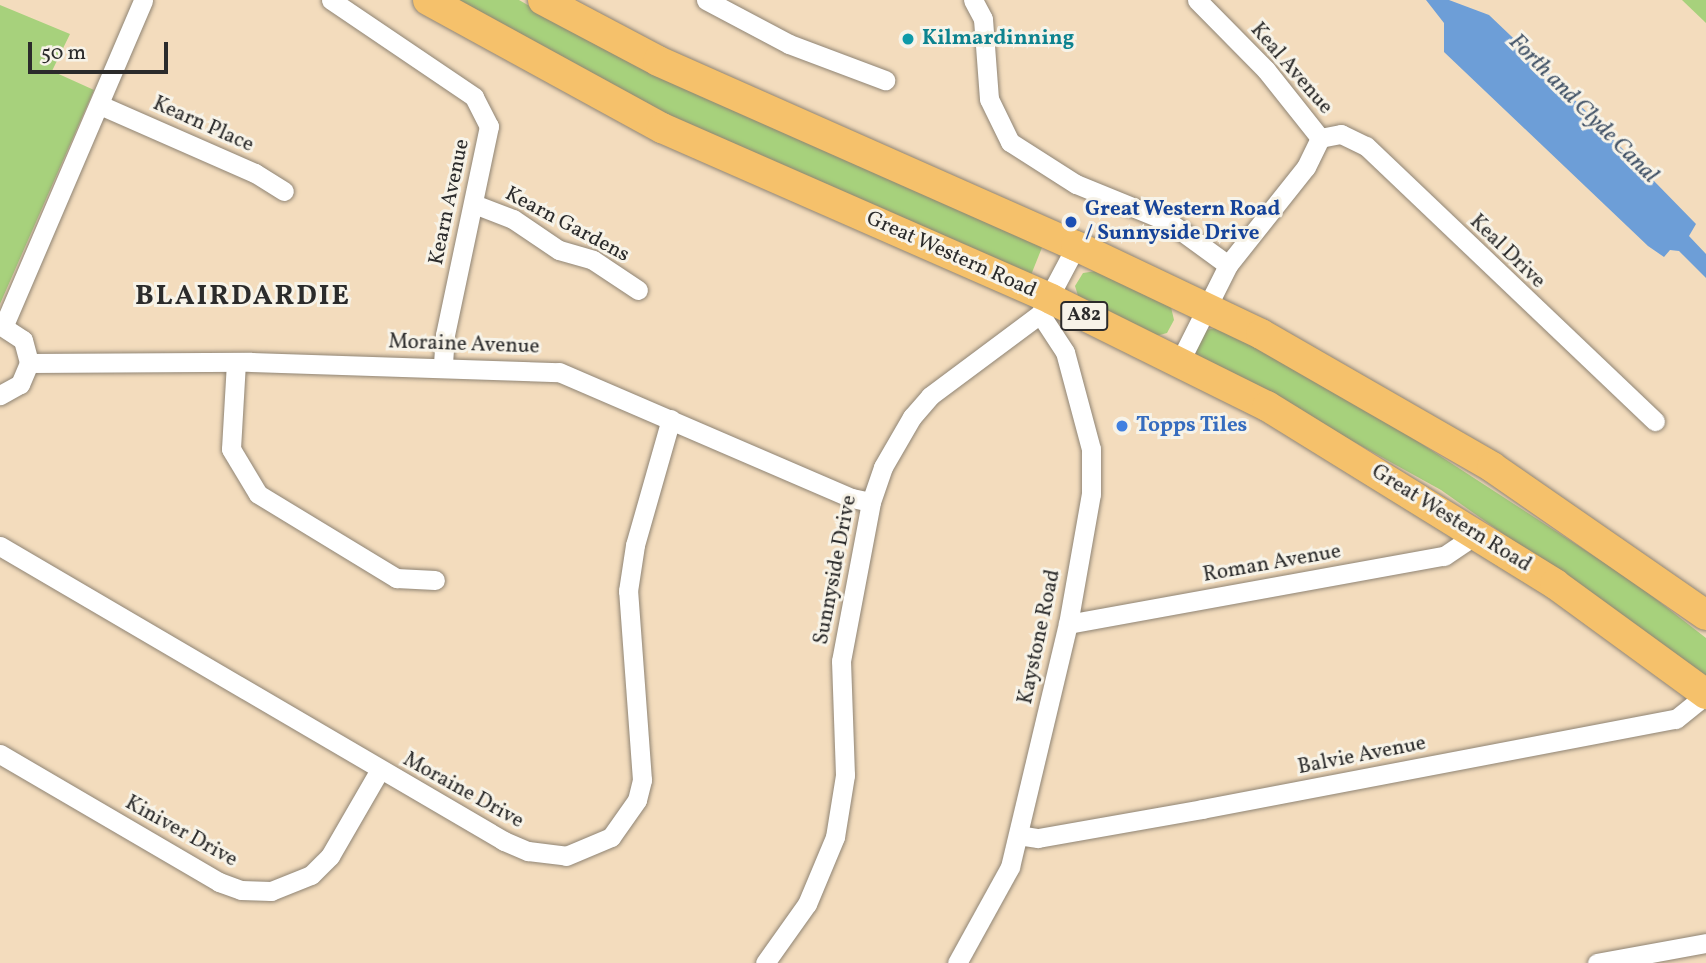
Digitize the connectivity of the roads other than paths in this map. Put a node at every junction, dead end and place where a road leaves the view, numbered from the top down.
1 (143, 0) edge
2 (331, 0) edge
3 (428, 0) edge
4 (543, 0) edge
5 (706, 0) edge
6 (973, 0) edge
7 (1197, 0) edge
8 (732, 5) edge
9 (886, 80) dead end
10 (100, 104) junction
11 (1320, 138) junction
12 (284, 191) dead end
13 (474, 204) junction
14 (1076, 246) junction
15 (1228, 265) junction
16 (638, 290) dead end
17 (1045, 307) junction
18 (1206, 307) junction
19 (2, 325) edge
20 (236, 362) junction
21 (29, 363) junction
22 (1179, 363) junction
23 (443, 366) junction
24 (0, 395) edge
25 (671, 419) junction
26 (1655, 421) dead end
27 (871, 502) junction
28 (1477, 534) junction
29 (0, 546) edge
30 (435, 580) dead end
31 (1706, 615) edge
32 (1068, 624) junction
33 (1706, 695) edge
34 (0, 754) edge
35 (379, 771) junction
36 (1018, 835) junction
37 (1706, 943) edge
38 (765, 963) edge
39 (957, 963) edge
40 (1597, 963) edge

1 - 10 street
2 - 13 street, Kearn Avenue
3 - 17 main road, Great Western Road / A82
4 - 14 main road
5 - 8 street
6 - 15 street
7 - 11 street, Keal Avenue
8 - 9 street
10 - 12 street, Kearn Place
10 - 19 street
11 - 15 street
11 - 26 street, Keal Drive
13 - 16 street, Kearn Gardens
13 - 23 street, Kearn Avenue
14 - 17 street, Sunnyside Drive
14 - 18 main road
15 - 18 street
17 - 22 main road, Great Western Road / A82
17 - 27 street, Sunnyside Drive
17 - 32 street, Kaystone Road
18 - 22 street
18 - 31 main road
19 - 21 street
20 - 21 street, Moraine Avenue
20 - 23 street, Moraine Avenue
20 - 30 street
21 - 24 street
22 - 28 main road, Great Western Road / A82
23 - 25 street, Moraine Avenue
25 - 27 street, Moraine Avenue
25 - 35 street, Moraine Drive
27 - 38 street, Sunnyside Drive
28 - 32 street, Roman Avenue
28 - 33 main road, Great Western Road / A82
29 - 35 street, Moraine Drive
32 - 36 street, Kaystone Road
33 - 36 street, Balvie Avenue
34 - 35 street, Kiniver Drive
36 - 39 street, Kaystone Road
37 - 40 street

